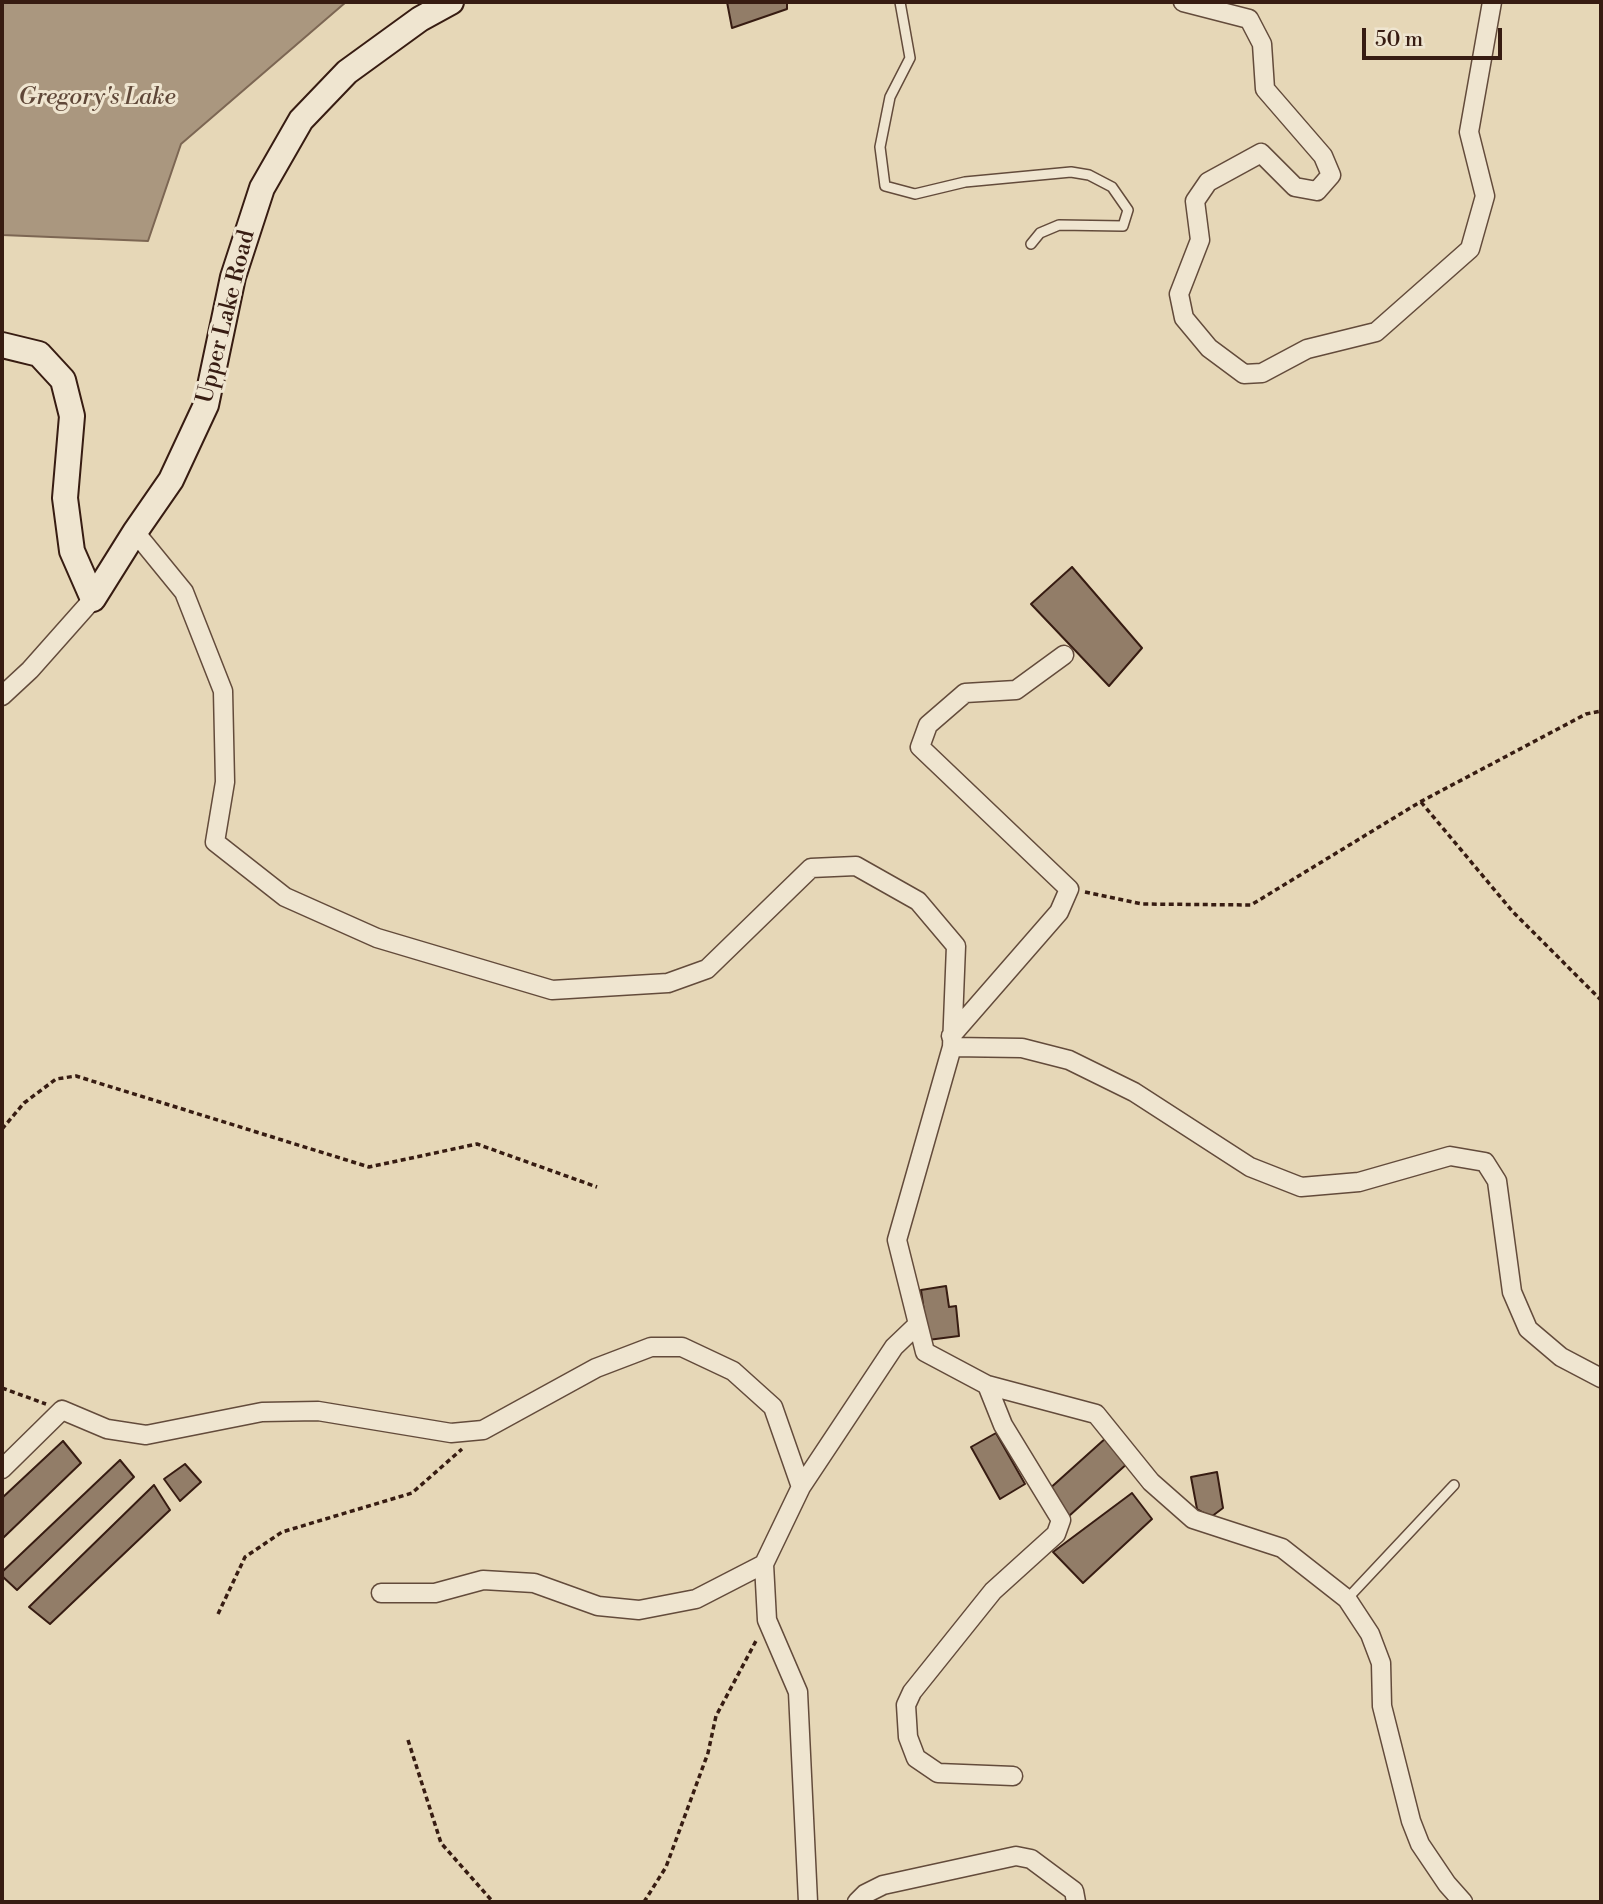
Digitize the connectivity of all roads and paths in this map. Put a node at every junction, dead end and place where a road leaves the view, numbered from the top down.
1 (451, 2) edge
2 (901, 2) edge
3 (1183, 2) edge
4 (1492, 2) edge
5 (1031, 244) dead end
6 (2, 345) edge
7 (135, 532) junction
8 (93, 599) junction
9 (1064, 655) dead end
10 (2, 696) edge
11 (1601, 711) edge
12 (1420, 802) junction
13 (1069, 889) junction
14 (1601, 1000) edge
15 (951, 1042) junction
16 (2, 1129) edge
17 (597, 1187) dead end
18 (917, 1325) junction
19 (1601, 1378) edge
20 (987, 1385) junction
21 (2, 1388) edge
22 (62, 1410) junction
23 (483, 1430) junction
24 (2, 1469) edge
25 (1454, 1485) dead end
26 (801, 1487) junction
27 (764, 1564) junction
28 (382, 1593) dead end
29 (1347, 1599) junction
30 (218, 1614) dead end
31 (767, 1620) junction
32 (408, 1740) dead end
33 (1013, 1776) dead end
34 (493, 1902) edge
35 (644, 1902) edge
36 (808, 1902) edge
37 (857, 1902) edge
38 (1076, 1902) edge
39 (1463, 1902) edge

1 - 7 street, Upper Lake Road
2 - 5 lane
3 - 4 street
6 - 8 street
7 - 8 street, Upper Lake Road
7 - 15 street
8 - 10 street
9 - 13 street
11 - 12 path
12 - 13 path
12 - 14 path
13 - 15 street
15 - 18 street
15 - 19 street
16 - 17 path
18 - 20 street
18 - 26 street
20 - 29 street
20 - 33 street
21 - 22 path
22 - 23 street
22 - 24 street
23 - 26 street
23 - 30 path
25 - 29 lane
26 - 27 street
27 - 28 street
27 - 31 street
29 - 39 street
31 - 35 path
31 - 36 street
32 - 34 path
37 - 38 street

